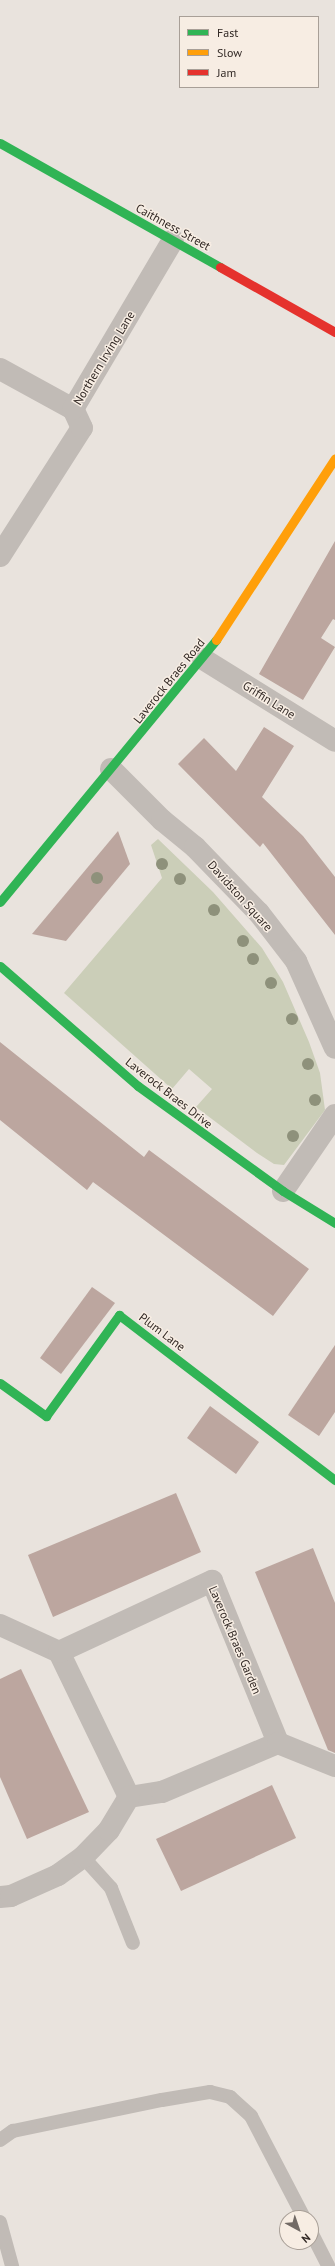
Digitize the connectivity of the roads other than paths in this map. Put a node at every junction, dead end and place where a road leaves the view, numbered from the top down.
1 (0, 143) edge
2 (173, 240) junction
3 (335, 332) edge
4 (0, 369) edge
5 (73, 409) junction
6 (335, 458) edge
7 (0, 556) edge
8 (203, 659) junction
9 (335, 741) edge
10 (111, 770) junction
11 (0, 902) edge
12 (0, 966) edge
13 (335, 1048) edge
14 (335, 1115) edge
15 (283, 1191) junction
16 (335, 1223) edge
17 (0, 1383) edge
18 (335, 1480) edge
19 (0, 1625) edge
20 (59, 1652) junction
21 (278, 1743) junction
22 (335, 1766) edge
23 (129, 1797) junction
24 (83, 1857) junction
25 (0, 1897) edge
26 (133, 1943) dead end
27 (0, 2140) edge
28 (300, 2210) edge
29 (0, 2222) edge
30 (319, 2248) edge
31 (12, 2266) edge
32 (328, 2266) edge

1 - 2 street, Caithness Street
2 - 3 street, Caithness Street
2 - 5 street, Northern Irving Lane
4 - 5 street
5 - 7 street, Northern Irving Lane
6 - 8 street, Laverock Braes Road
8 - 9 street, Griffin Lane
8 - 10 street, Laverock Braes Road
10 - 11 street, Laverock Braes Road
10 - 13 street, Davidston Square
12 - 15 street, Laverock Braes Drive
14 - 15 street
15 - 16 street, Laverock Braes Drive
17 - 18 street, Plum Lane
19 - 20 street
20 - 21 street, Laverock Braes Garden
20 - 23 street
21 - 22 street
21 - 23 street
23 - 24 street
24 - 25 street
24 - 26 lane
27 - 28 lane
29 - 31 lane
30 - 32 lane

